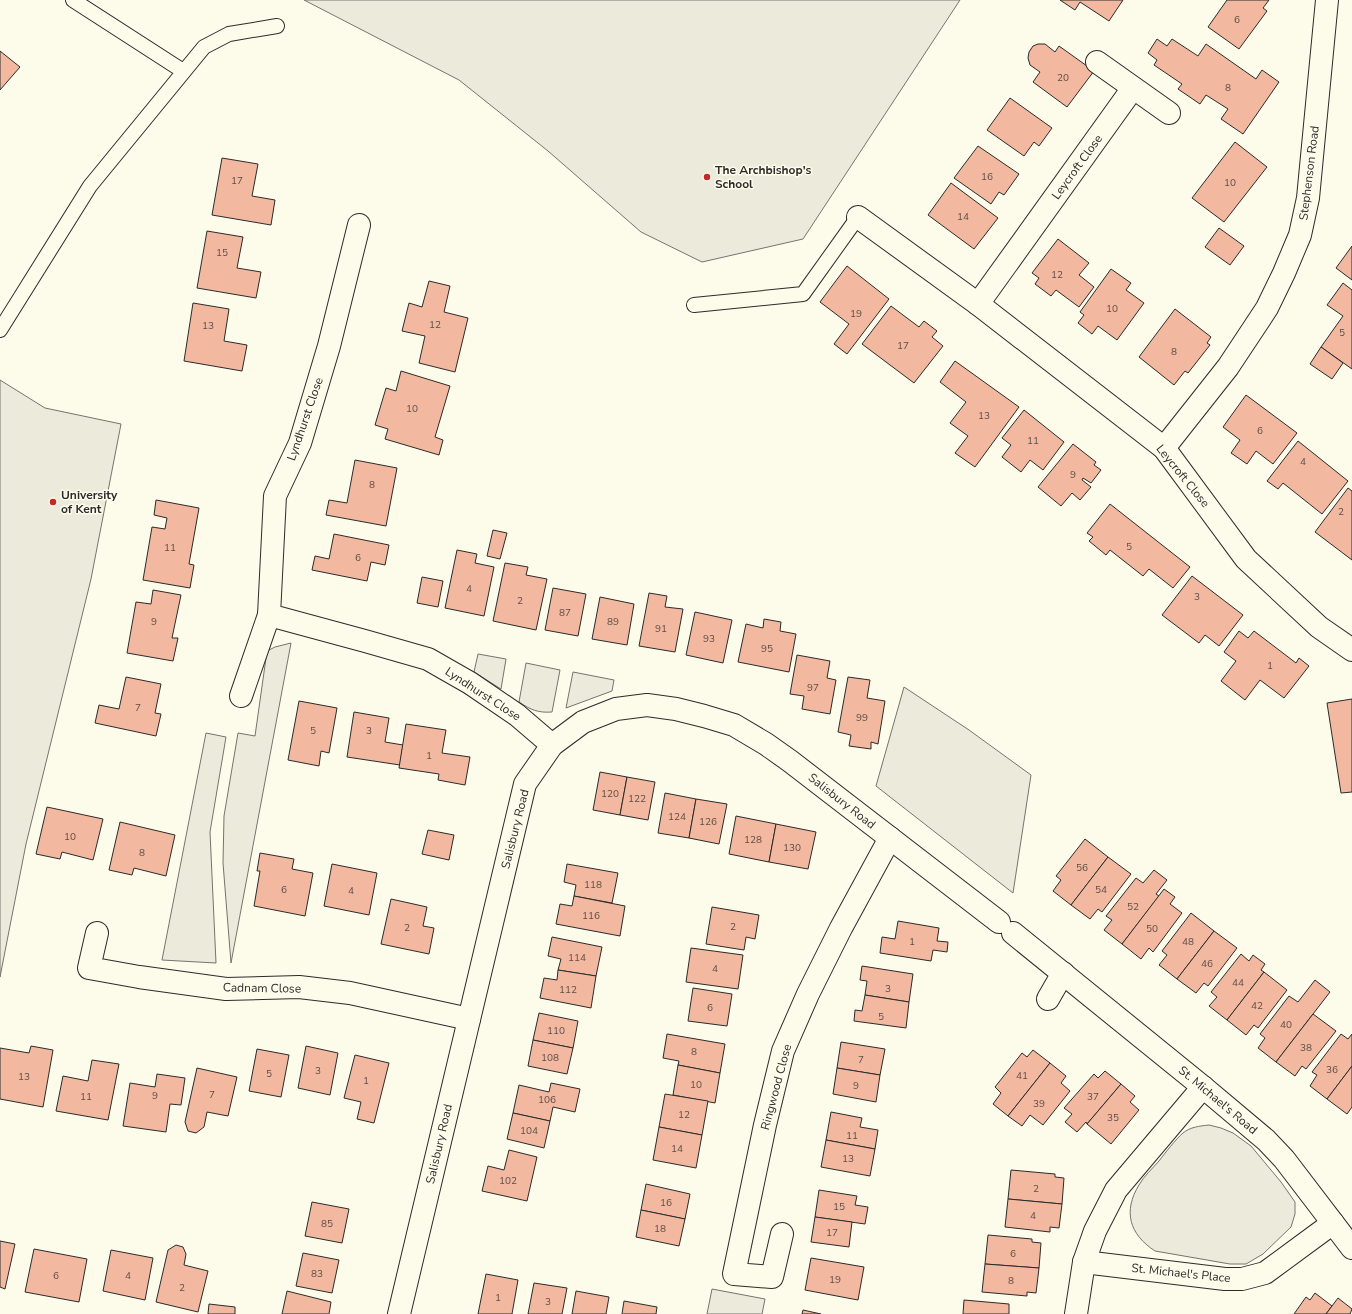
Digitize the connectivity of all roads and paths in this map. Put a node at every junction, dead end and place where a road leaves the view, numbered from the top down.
1 (73, 0) edge
2 (1327, 0) edge
3 (277, 26) dead end
4 (1097, 62) dead end
5 (183, 71) junction
6 (1133, 88) junction
7 (1169, 113) dead end
8 (858, 217) joint
9 (359, 225) dead end
10 (978, 304) junction
11 (694, 305) dead end
12 (0, 330) edge
13 (1164, 448) junction
14 (269, 615) junction
15 (1352, 650) edge
16 (241, 696) dead end
17 (552, 745) junction
18 (890, 838) junction
19 (1006, 927) joint
20 (97, 932) dead end
21 (1063, 973) junction
22 (1048, 999) dead end
23 (469, 1019) junction
24 (1203, 1087) junction
25 (1333, 1223) junction
26 (782, 1234) dead end
27 (1352, 1248) edge
28 (1084, 1262) junction
29 (399, 1314) edge
30 (1076, 1314) edge

1 - 5 lane
2 - 13 street, Stephenson Road
3 - 5 lane
4 - 6 street
5 - 12 lane
6 - 7 street
6 - 10 street, Leycroft Close
8 - 10 street, Leycroft Close
8 - 11 lane
9 - 14 street, Lyndhurst Close
10 - 13 street, Leycroft Close
13 - 15 street, Leycroft Close
14 - 16 street, Lyndhurst Close
14 - 17 street, Lyndhurst Close
17 - 18 street, Salisbury Road
17 - 23 street, Salisbury Road
18 - 19 street, Salisbury Road
18 - 26 street, Ringwood Close
19 - 21 street, St. Michael's Road
20 - 23 street, Cadnam Close
21 - 22 street
21 - 24 street, St. Michael's Road
23 - 29 street, Salisbury Road
24 - 25 street, St. Michael's Road
24 - 28 street
25 - 27 street, St. Michael's Road
25 - 28 street, St. Michael's Place
28 - 30 street

